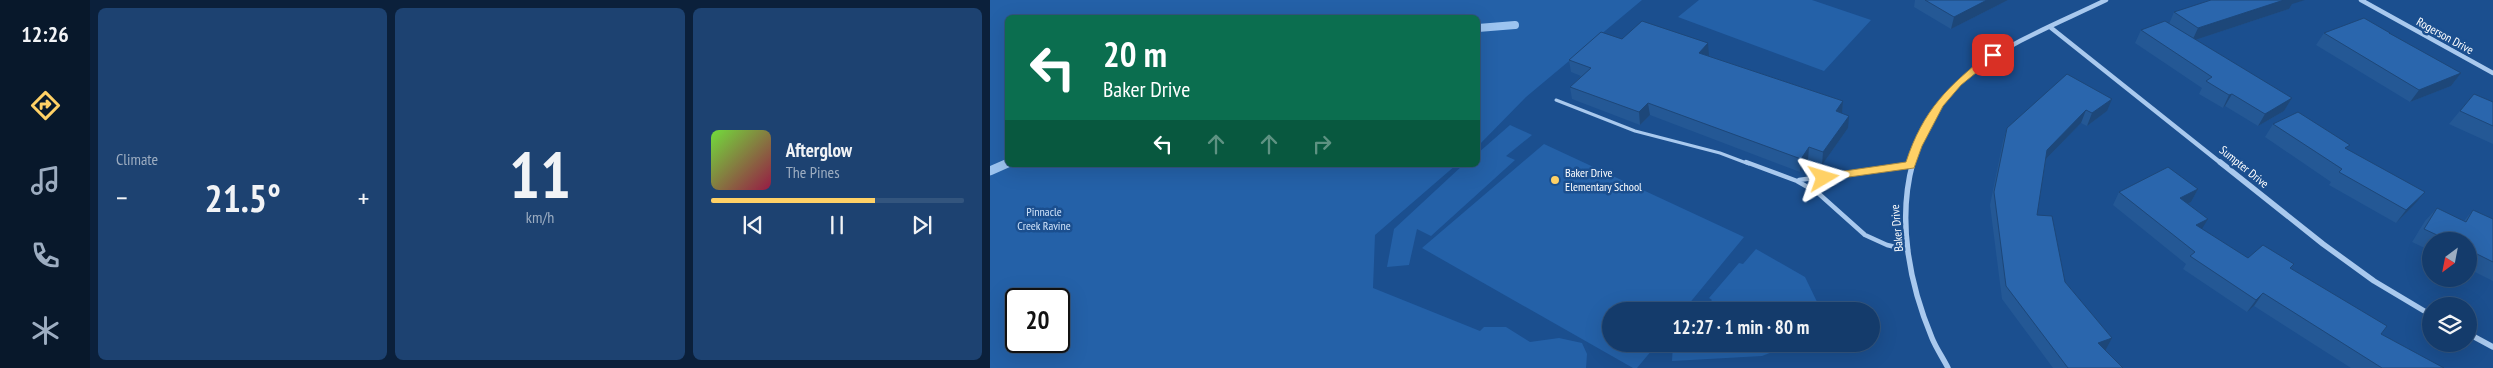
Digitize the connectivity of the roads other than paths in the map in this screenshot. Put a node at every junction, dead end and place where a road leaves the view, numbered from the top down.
1 (2106, 0) edge
2 (2361, 0) edge
3 (2050, 27) junction
4 (2493, 73) edge
5 (1556, 100) dead end
6 (1910, 165) junction
7 (1797, 180) junction
8 (1908, 250) junction
9 (2422, 310) edge
10 (2477, 338) edge
11 (2493, 347) edge
12 (1948, 368) edge

1 - 3 street, Baker Drive
2 - 4 street, Rogerson Drive
3 - 6 street, Baker Drive
3 - 9 street, Sumpter Drive
5 - 7 lane
6 - 7 lane
6 - 8 street, Baker Drive
7 - 8 lane
8 - 12 street, Baker Drive
10 - 11 street

